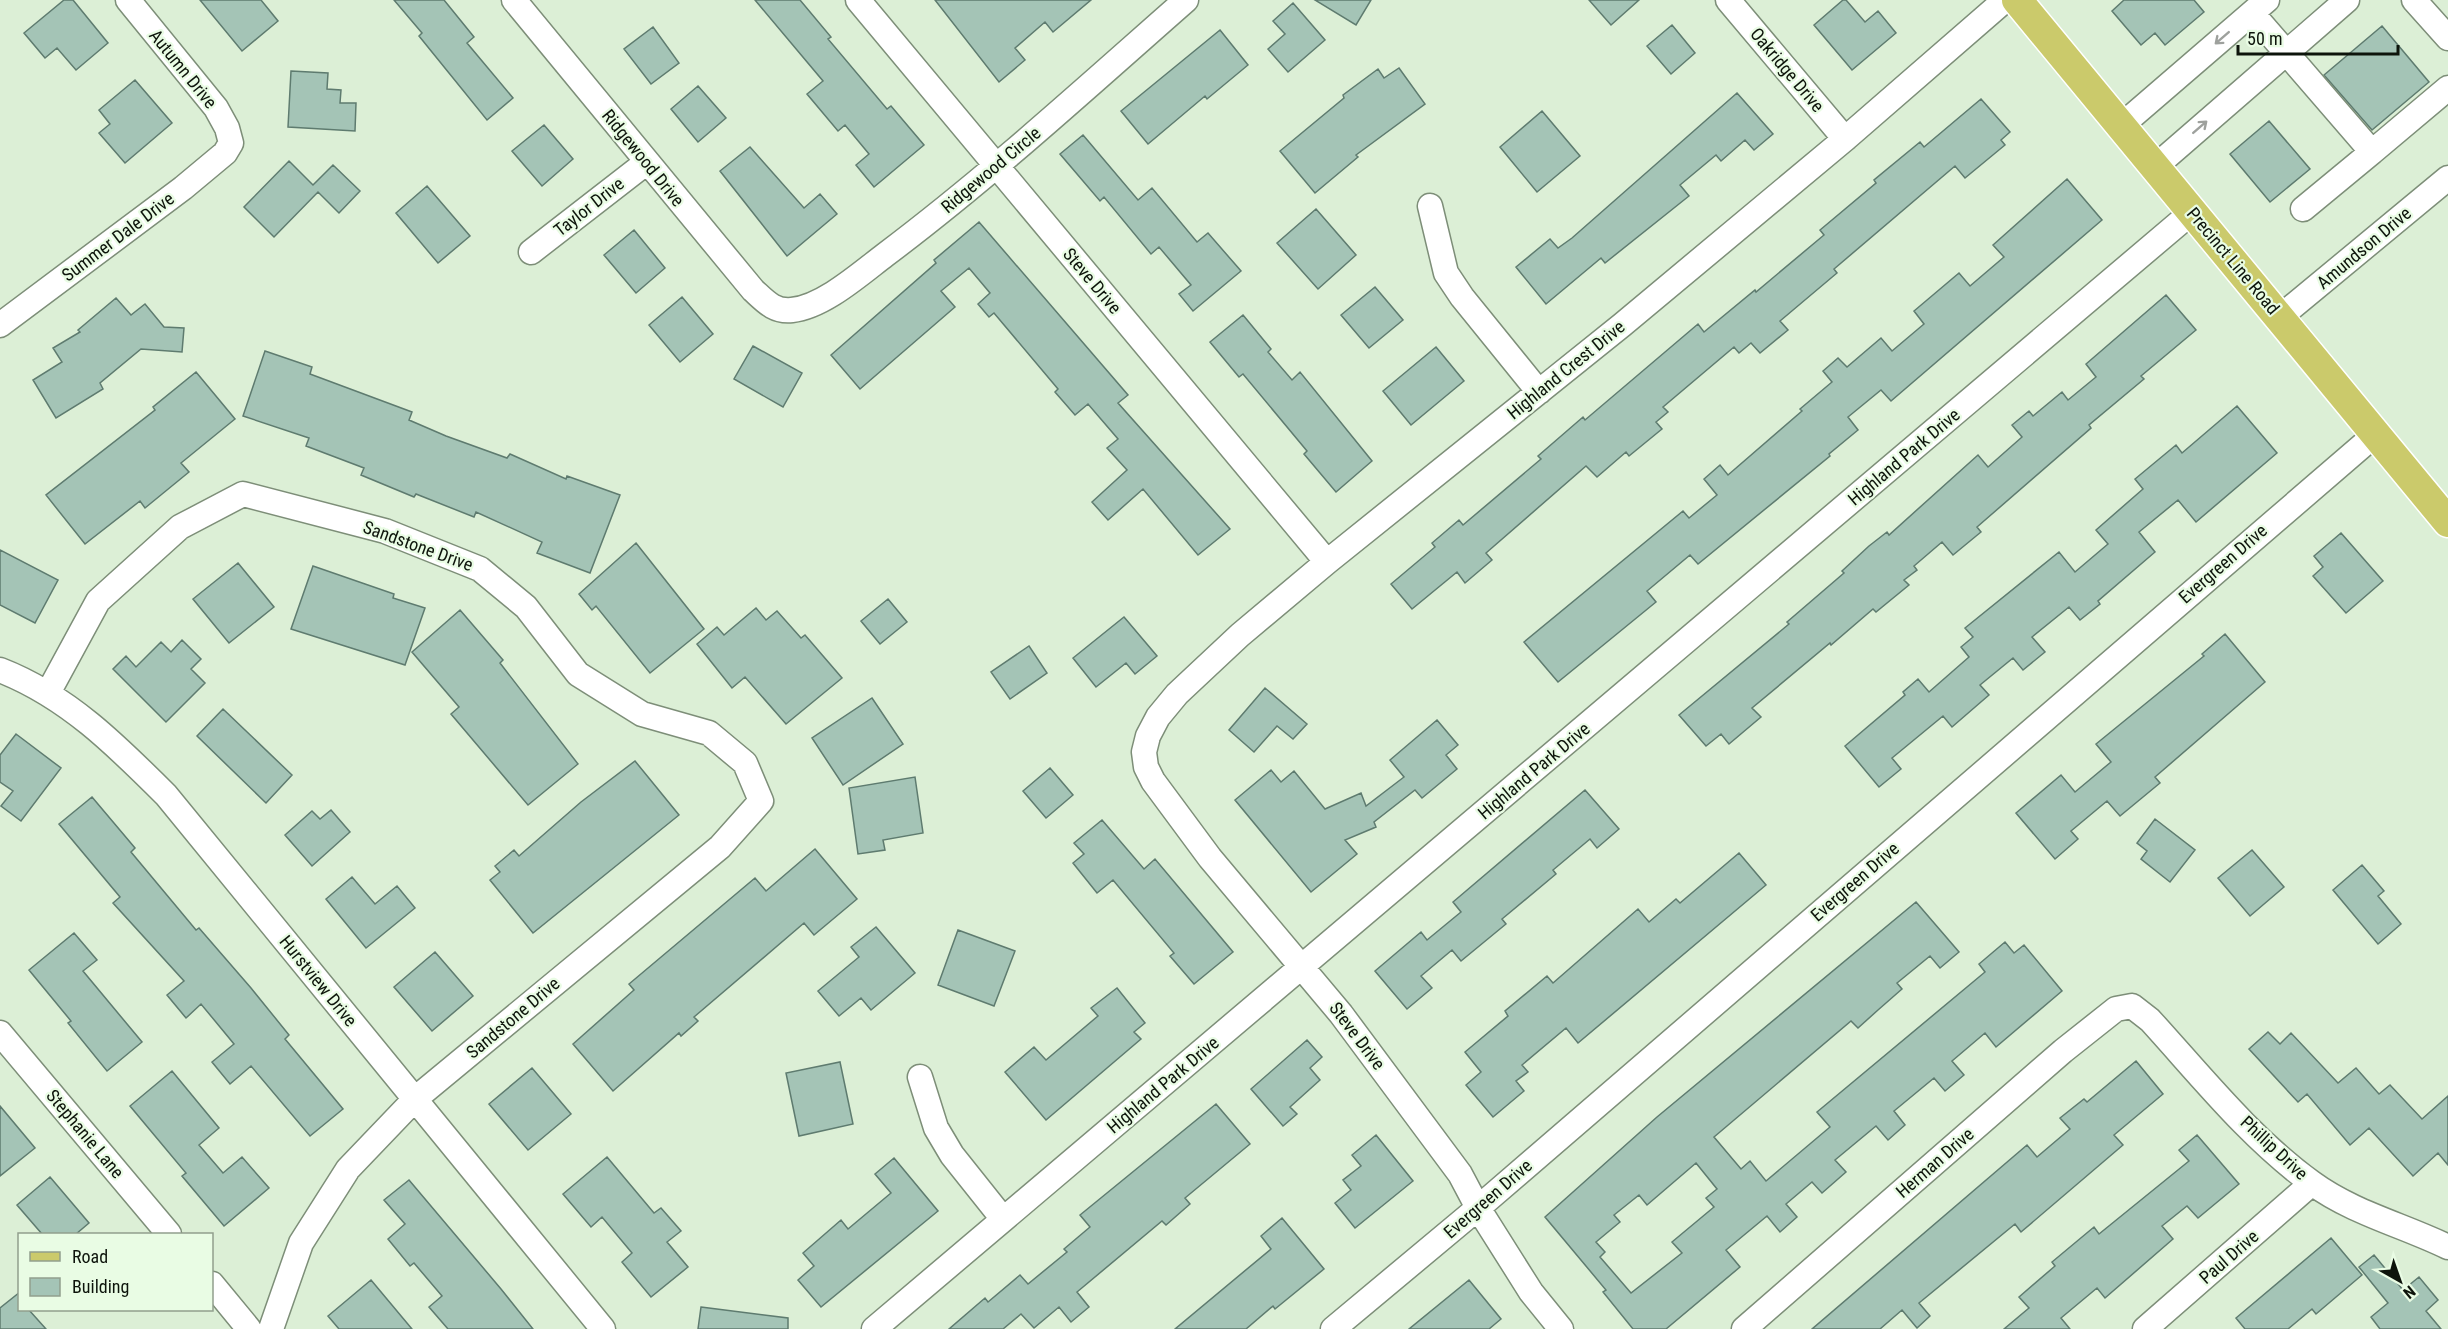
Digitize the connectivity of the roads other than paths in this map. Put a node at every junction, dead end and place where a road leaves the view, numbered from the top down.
1 (128, 0) edge
2 (514, 0) edge
3 (858, 0) edge
4 (1186, 0) edge
5 (1728, 0) edge
6 (2005, 0) edge
7 (2017, 0) edge
8 (2347, 0) edge
9 (2414, 0) edge
10 (2259, 7) edge
11 (2448, 38) edge
12 (2285, 52) junction
13 (2448, 88) edge
14 (2122, 125) junction
15 (1845, 139) junction
16 (231, 143) joint
17 (2372, 152) junction
18 (647, 162) junction
19 (2156, 166) junction
20 (996, 167) junction
21 (2448, 178) edge
22 (1430, 206) dead end
23 (2303, 209) dead end
24 (2192, 212) junction
25 (531, 252) dead end
26 (778, 310) joint
27 (2280, 317) junction
28 (0, 325) edge
29 (1539, 392) junction
30 (2377, 433) junction
31 (2448, 522) edge
32 (1327, 562) junction
33 (0, 670) edge
34 (48, 693) junction
35 (1144, 752) joint
36 (1302, 967) junction
37 (2132, 1006) joint
38 (0, 1033) edge
39 (920, 1077) dead end
40 (415, 1099) junction
41 (2312, 1183) junction
42 (1478, 1208) junction
43 (1004, 1219) junction
44 (169, 1233) edge
45 (2448, 1247) edge
46 (213, 1285) edge
47 (249, 1329) edge
48 (271, 1329) edge
49 (603, 1329) edge
50 (874, 1329) edge
51 (1333, 1329) edge
52 (1561, 1329) edge
53 (1744, 1329) edge
54 (2145, 1329) edge

1 - 16 street, Autumn Drive
2 - 18 street, Ridgewood Drive
3 - 20 street, Steve Drive
4 - 20 street, Ridgewood Circle
5 - 15 street, Oakridge Drive
6 - 15 street, Highland Crest Drive
7 - 14 main road, Precinct Line Road
8 - 12 street
9 - 11 street
10 - 12 street
10 -> 14 street
12 - 17 street
19 -> 12 street
13 - 17 street
14 - 19 main road, Precinct Line Road
15 - 29 street, Highland Crest Drive
16 - 28 street, Summer Dale Drive
17 - 23 street
18 - 25 street, Taylor Drive
18 - 26 street, Ridgewood Drive
19 - 24 main road, Precinct Line Road
20 - 26 street, Ridgewood Circle
20 - 32 street, Steve Drive
21 - 27 street, Amundson Drive
22 - 29 street
24 - 27 main road, Precinct Line Road
24 - 36 street, Highland Park Drive
27 - 30 main road, Precinct Line Road
29 - 32 street, Highland Crest Drive
30 - 31 main road, Precinct Line Road
30 - 42 street, Evergreen Drive
32 - 35 street, Highland Crest Drive
33 - 34 street, Hurstview Drive
34 - 40 street, Hurstview Drive
34 - 40 street, Sandstone Drive
35 - 36 street, Steve Drive
36 - 42 street, Steve Drive
36 - 43 street, Highland Park Drive
37 - 41 street, Phillip Drive
37 - 53 street, Herman Drive
38 - 44 street, Stephanie Lane
39 - 43 street
40 - 48 street
40 - 49 street, Hurstview Drive
41 - 45 street, Phillip Drive
41 - 54 street, Paul Drive
42 - 51 street, Evergreen Drive
42 - 52 street, Steve Drive
43 - 50 street, Highland Park Drive
46 - 47 street

